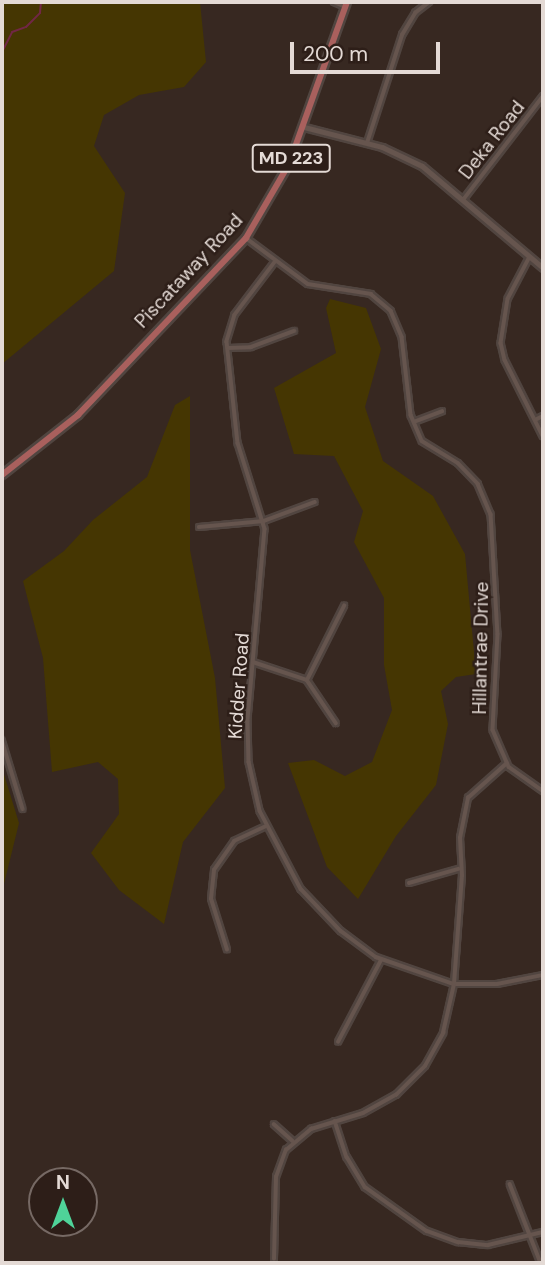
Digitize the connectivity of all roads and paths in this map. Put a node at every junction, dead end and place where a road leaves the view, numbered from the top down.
1 (334, 2) edge
2 (429, 2) edge
3 (347, 4) edge
4 (543, 96) edge
5 (304, 127) junction
6 (367, 143) junction
7 (463, 200) junction
8 (246, 238) junction
9 (530, 257) junction
10 (276, 261) junction
11 (543, 268) edge
12 (294, 331) dead end
13 (228, 348) junction
14 (442, 411) dead end
15 (543, 415) edge
16 (535, 420) junction
17 (414, 422) junction
18 (543, 436) edge
19 (2, 475) edge
20 (315, 502) dead end
21 (264, 521) junction
22 (199, 527) dead end
23 (344, 606) dead end
24 (253, 662) junction
25 (307, 680) junction
26 (336, 723) dead end
27 (2, 740) edge
28 (507, 763) junction
29 (543, 791) edge
30 (23, 809) dead end
31 (266, 826) junction
32 (458, 869) junction
33 (409, 883) dead end
34 (228, 950) dead end
35 (381, 960) junction
36 (543, 975) edge
37 (454, 984) junction
38 (338, 1041) dead end
39 (335, 1121) junction
40 (274, 1124) dead end
41 (293, 1140) junction
42 (510, 1184) dead end
43 (543, 1232) edge
44 (529, 1239) junction
45 (274, 1259) dead end
46 (541, 1263) edge

1 - 3 street
2 - 6 street
3 - 5 main road, Piscataway Road / MD 223
4 - 7 street, Deka Road
5 - 6 street
5 - 8 main road, Piscataway Road / MD 223
6 - 7 street
7 - 9 street
8 - 10 street, Hillantrae Drive
8 - 19 main road, Piscataway Road / MD 223
9 - 11 street
9 - 16 street
10 - 13 street, Kidder Road
10 - 17 street, Hillantrae Drive
12 - 13 street
13 - 21 street, Kidder Road
14 - 17 street
15 - 16 street
16 - 18 street
17 - 28 street, Hillantrae Drive
20 - 21 street
21 - 22 street
21 - 24 street, Kidder Road
23 - 25 street
24 - 25 street
24 - 31 street, Kidder Road
25 - 26 street
27 - 30 street
28 - 29 street, Hillantrae Drive
28 - 32 street
31 - 34 street
31 - 35 street, Kidder Road
32 - 33 street
32 - 37 street
35 - 37 street, Kidder Road
35 - 38 street
36 - 37 street, Kidder Road
37 - 39 street
39 - 41 street
39 - 44 street
40 - 41 street
41 - 45 street
42 - 44 street
43 - 44 street
44 - 46 street

